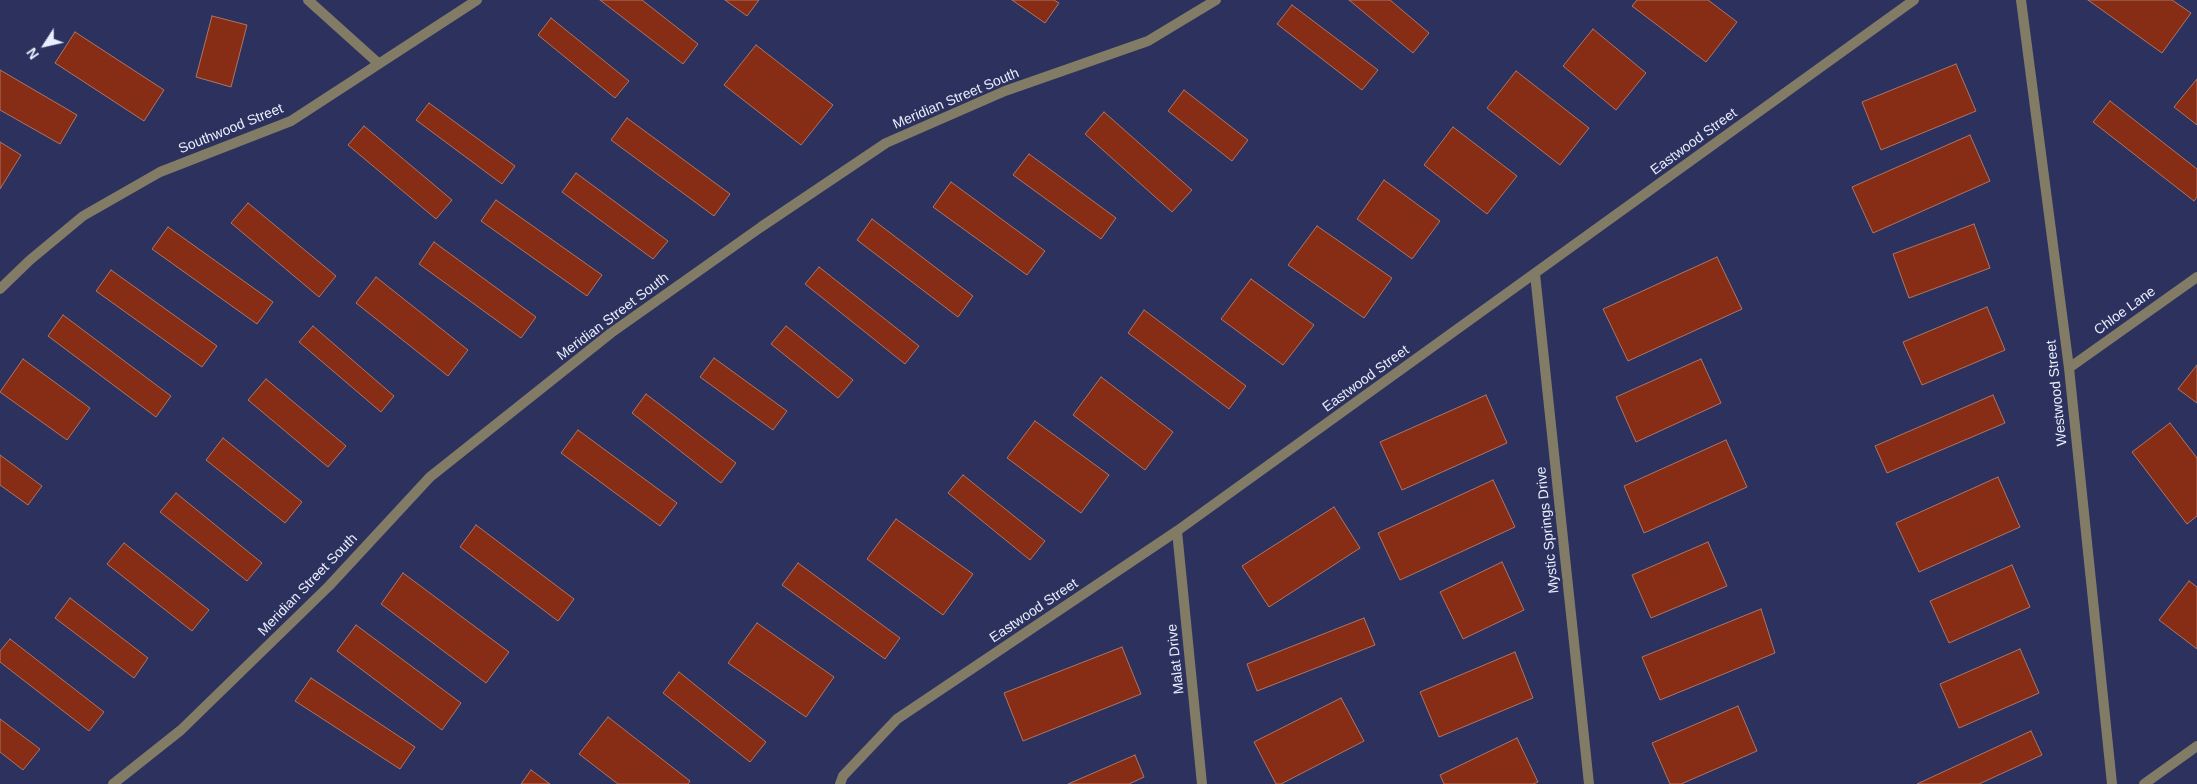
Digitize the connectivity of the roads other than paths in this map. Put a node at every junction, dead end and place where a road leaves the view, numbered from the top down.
1 (308, 0) edge
2 (477, 0) edge
3 (1216, 0) edge
4 (1914, 0) edge
5 (2021, 0) edge
6 (378, 63) junction
7 (1535, 274) junction
8 (2197, 277) edge
9 (0, 289) edge
10 (2069, 368) junction
11 (1177, 532) junction
12 (2197, 746) edge
13 (113, 784) edge
14 (840, 784) edge
15 (1202, 784) edge
16 (1589, 784) edge
17 (2112, 784) edge
18 (2144, 784) edge

1 - 6 street
2 - 6 street, Southwood Street
3 - 13 street, Meridian Street South
4 - 7 street, Eastwood Street
5 - 10 street, Westwood Street
6 - 9 street, Southwood Street
7 - 11 street, Eastwood Street
7 - 16 street, Mystic Springs Drive
8 - 10 street, Chloe Lane
10 - 17 street, Westwood Street
11 - 14 street, Eastwood Street
11 - 15 street, Malat Drive
12 - 18 street

